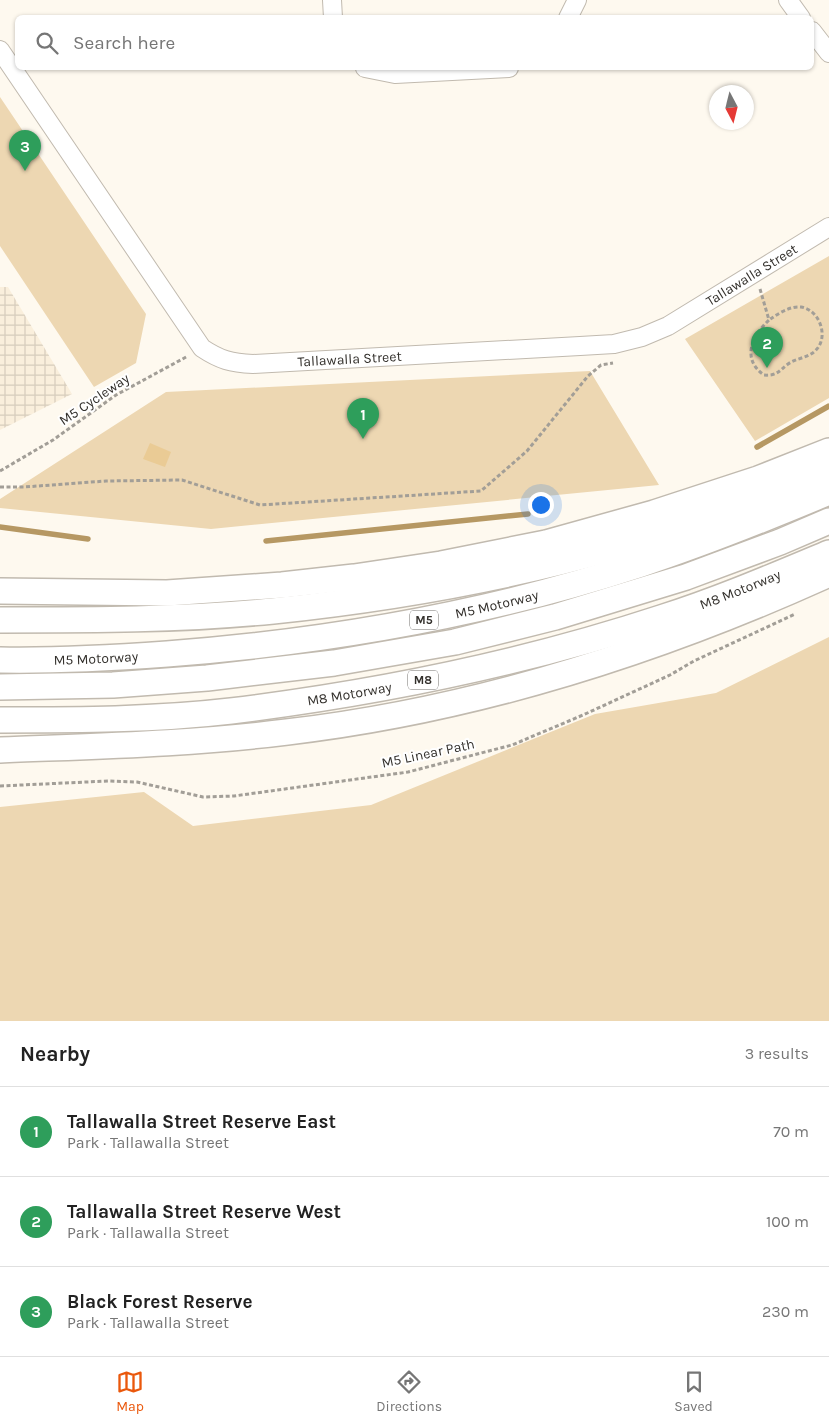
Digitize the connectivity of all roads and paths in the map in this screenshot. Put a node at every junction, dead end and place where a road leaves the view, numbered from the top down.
1 (332, 0) edge
2 (577, 0) edge
3 (788, 0) edge
4 (332, 15) edge
5 (570, 15) edge
6 (799, 15) edge
7 (814, 34) edge
8 (0, 50) edge
9 (829, 53) edge
10 (375, 70) edge
11 (471, 70) edge
12 (829, 227) edge
13 (767, 284) dead end
14 (769, 320) junction
15 (202, 348) junction
16 (616, 362) dead end
17 (829, 451) edge
18 (0, 471) edge
19 (829, 472) edge
20 (0, 487) edge
21 (829, 492) edge
22 (829, 521) edge
23 (829, 554) edge
24 (829, 574) edge
25 (0, 591) edge
26 (796, 614) dead end
27 (0, 620) edge
28 (0, 660) edge
29 (0, 687) edge
30 (0, 720) edge
31 (0, 750) edge
32 (0, 786) edge

1 - 4 street
2 - 5 street
3 - 6 street
7 - 9 street
8 - 15 street, Tallawalla Street
10 - 11 street
12 - 15 street, Tallawalla Street
13 - 14 path
14 - 14 path
15 - 18 path, M5 Cycleway
16 - 20 path
17 - 25 highway
19 - 27 highway
21 - 28 highway, M5 Motorway / M5
22 - 29 highway, M5 Motorway / M5
23 - 30 highway, M8 Motorway / M8
24 - 31 highway
26 - 32 path, M5 Linear Path

